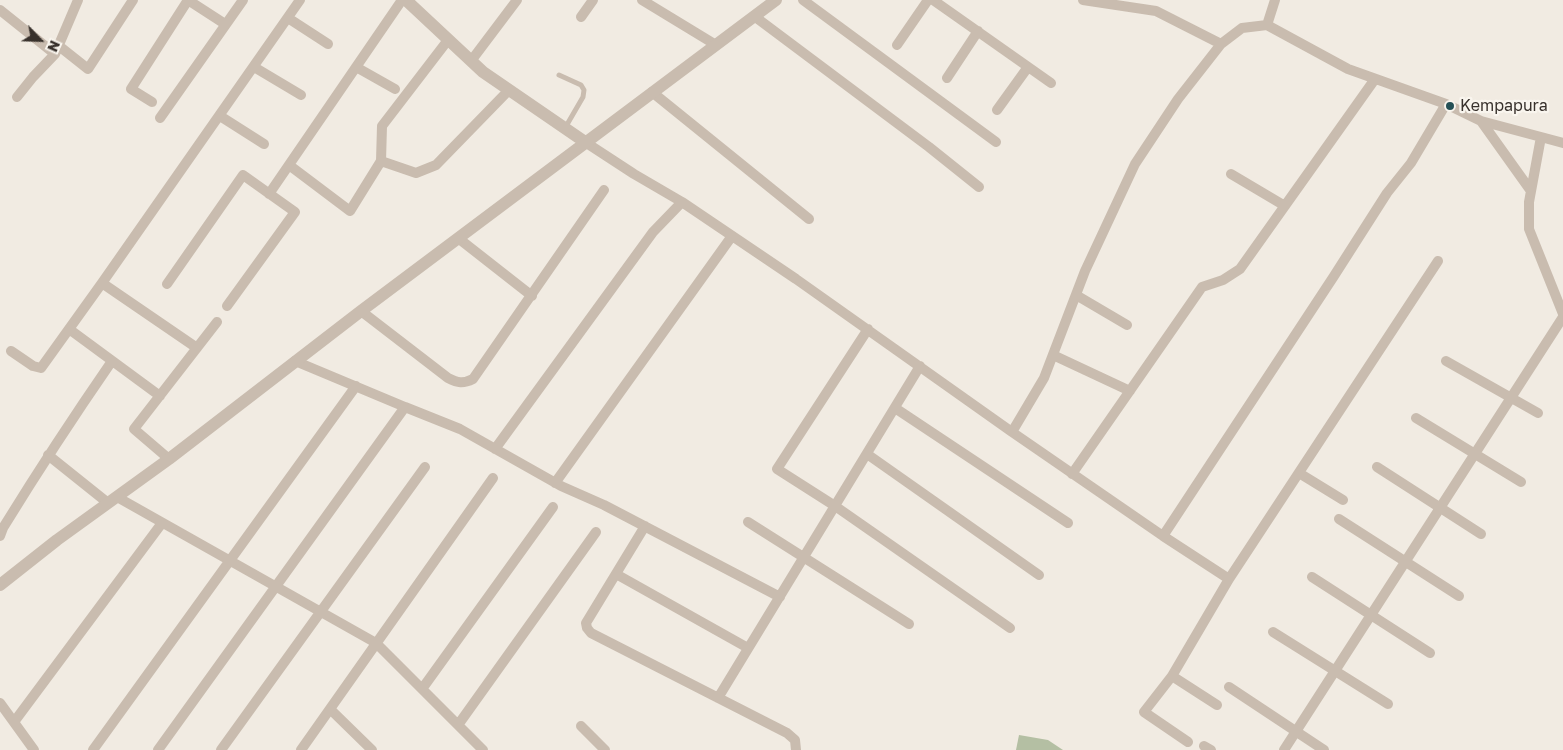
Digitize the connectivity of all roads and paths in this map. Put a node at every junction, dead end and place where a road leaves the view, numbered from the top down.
1 (78, 0) edge
2 (132, 0) edge
3 (188, 0) edge
4 (243, 0) edge
5 (300, 0) edge
6 (404, 0) edge
7 (517, 0) edge
8 (593, 0) edge
9 (642, 0) edge
10 (776, 0) edge
11 (803, 0) edge
12 (928, 0) edge
13 (933, 0) edge
14 (1082, 0) edge
15 (1275, 0) edge
16 (0, 10) edge
17 (754, 16) junction
18 (581, 17) dead end
19 (288, 18) junction
20 (225, 24) junction
21 (1267, 25) junction
22 (978, 31) junction
23 (448, 40) junction
24 (328, 44) dead end
25 (1220, 44) junction
26 (716, 45) junction
27 (897, 45) dead end
28 (57, 50) junction
29 (472, 61) junction
30 (254, 67) junction
31 (356, 67) junction
32 (1028, 67) junction
33 (559, 75) dead end
34 (947, 78) dead end
35 (1375, 79) junction
36 (1051, 83) dead end
37 (395, 89) dead end
38 (509, 90) junction
39 (652, 92) junction
40 (301, 95) dead end
41 (17, 97) dead end
42 (152, 102) dead end
43 (1446, 104) junction
44 (998, 110) dead end
45 (220, 116) junction
46 (160, 118) dead end
47 (1481, 121) junction
48 (564, 128) junction
49 (1541, 137) junction
50 (585, 142) junction
51 (996, 142) dead end
52 (1563, 143) edge
53 (264, 144) dead end
54 (381, 161) junction
55 (289, 165) junction
56 (1231, 174) dead end
57 (979, 187) dead end
58 (604, 190) dead end
59 (1531, 191) junction
60 (269, 194) junction
61 (682, 202) junction
62 (1285, 206) junction
63 (808, 219) dead end
64 (732, 236) junction
65 (458, 238) junction
66 (1438, 261) dead end
67 (102, 283) junction
68 (167, 284) dead end
69 (1076, 294) junction
70 (532, 296) junction
71 (227, 306) dead end
72 (361, 311) junction
73 (1563, 315) edge
74 (217, 322) dead end
75 (1126, 326) dead end
76 (69, 329) junction
77 (868, 329) junction
78 (197, 348) junction
79 (11, 351) dead end
80 (1053, 355) junction
81 (112, 361) junction
82 (295, 361) junction
83 (1446, 361) dead end
84 (920, 366) junction
85 (356, 386) junction
86 (1130, 391) junction
87 (160, 396) junction
88 (1511, 398) junction
89 (406, 407) junction
90 (895, 408) junction
91 (1538, 413) dead end
92 (1416, 418) dead end
93 (1012, 432) junction
94 (495, 449) junction
95 (867, 454) junction
96 (1475, 454) junction
97 (48, 455) junction
98 (169, 459) junction
99 (425, 467) dead end
100 (1377, 468) dead end
101 (1299, 473) junction
102 (1072, 474) junction
103 (493, 478) dead end
104 (1521, 482) dead end
105 (555, 483) junction
106 (112, 500) junction
107 (1343, 500) dead end
108 (835, 506) junction
109 (553, 507) dead end
110 (1439, 508) junction
111 (1339, 519) dead end
112 (748, 522) dead end
113 (162, 523) junction
114 (1068, 523) dead end
115 (645, 526) junction
116 (596, 532) dead end
117 (1481, 534) dead end
118 (0, 536) edge
119 (1163, 536) junction
120 (804, 557) junction
121 (230, 560) junction
122 (1406, 561) junction
123 (616, 574) junction
124 (1039, 575) dead end
125 (1312, 577) dead end
126 (1229, 579) junction
127 (0, 585) edge
128 (275, 587) junction
129 (1459, 596) dead end
130 (780, 597) junction
131 (320, 612) junction
132 (1371, 615) junction
133 (909, 624) dead end
134 (1010, 628) dead end
135 (1273, 632) dead end
136 (376, 643) junction
137 (748, 648) junction
138 (1430, 653) dead end
139 (1335, 671) junction
140 (1172, 676) junction
141 (1229, 687) dead end
142 (422, 689) junction
143 (718, 698) junction
144 (0, 703) edge
145 (1388, 704) dead end
146 (1217, 706) dead end
147 (330, 709) junction
148 (14, 722) junction
149 (458, 725) junction
150 (581, 726) dead end
151 (1296, 732) junction
152 (1188, 742) dead end
153 (29, 748) edge
154 (93, 750) edge
155 (158, 750) edge
156 (221, 750) edge
157 (301, 750) edge
158 (372, 750) edge
159 (483, 750) edge
160 (605, 750) edge
161 (796, 750) edge
162 (1284, 750) edge
163 (1324, 750) edge

1 - 28 street
2 - 28 street
3 - 20 street
3 - 42 street
4 - 20 street
5 - 19 street
6 - 23 street
6 - 31 street
7 - 29 street
8 - 18 street
9 - 26 street
10 - 17 street
11 - 51 street
12 - 27 street
13 - 22 street
14 - 25 street
15 - 21 street
16 - 28 street
17 - 26 street
17 - 57 street
19 - 24 street
19 - 30 street
20 - 46 street
21 - 25 street
21 - 35 street
22 - 32 street
22 - 34 street
23 - 29 street
23 - 54 street
25 - 69 street
26 - 39 street
28 - 41 street
29 - 38 street
30 - 40 street
30 - 45 street
31 - 37 street
31 - 55 street
32 - 36 street
32 - 44 street
33 - 48 lane
35 - 43 street
35 - 62 street
38 - 48 street
38 - 54 street
39 - 50 street
39 - 63 street
43 - 47 street
43 - 119 street
45 - 53 street
45 - 67 street
47 - 49 street
47 - 59 street
48 - 50 street
49 - 52 street
49 - 59 street
50 - 61 street
50 - 65 street
54 - 55 street
55 - 60 street
56 - 62 street
58 - 70 street
59 - 73 street
60 - 68 street
60 - 71 street
61 - 64 street
61 - 94 street
62 - 86 street
64 - 77 street
64 - 105 street
65 - 70 street
65 - 72 street
66 - 101 street
67 - 76 street
67 - 78 street
69 - 75 street
69 - 80 street
70 - 72 street
72 - 82 street
73 - 88 street
74 - 78 street
76 - 79 street
76 - 81 street
77 - 84 street
77 - 108 street
78 - 87 street
80 - 86 street
80 - 93 street
81 - 87 street
81 - 97 street
82 - 85 street
82 - 98 street
83 - 88 street
84 - 90 street
84 - 93 street
85 - 89 street
85 - 121 street
86 - 102 street
87 - 98 street
88 - 91 street
88 - 96 street
89 - 94 street
89 - 128 street
90 - 95 street
90 - 114 street
92 - 96 street
93 - 102 street
94 - 105 street
95 - 108 street
95 - 124 street
96 - 104 street
96 - 110 street
97 - 106 street
97 - 118 street
98 - 106 street
99 - 131 street
100 - 110 street
101 - 107 street
101 - 126 street
102 - 119 street
103 - 136 street
105 - 115 street
106 - 113 street
106 - 127 street
108 - 120 street
108 - 134 street
109 - 142 street
110 - 117 street
110 - 122 street
111 - 122 street
112 - 120 street
113 - 121 street
113 - 148 street
115 - 123 street
115 - 130 street
116 - 149 street
119 - 126 street
120 - 130 street
120 - 133 street
121 - 128 street
121 - 154 street
122 - 129 street
122 - 132 street
123 - 137 street
123 - 143 street
125 - 132 street
126 - 140 street
128 - 131 street
128 - 155 street
130 - 137 street
131 - 136 street
131 - 156 street
132 - 138 street
132 - 139 street
135 - 139 street
136 - 142 street
136 - 147 street
137 - 143 street
139 - 145 street
139 - 151 street
140 - 146 street
140 - 152 street
141 - 151 street
142 - 149 street
143 - 161 street
144 - 148 street
147 - 157 street
147 - 158 street
148 - 153 street
149 - 159 street
150 - 160 street
151 - 162 street
151 - 163 street

